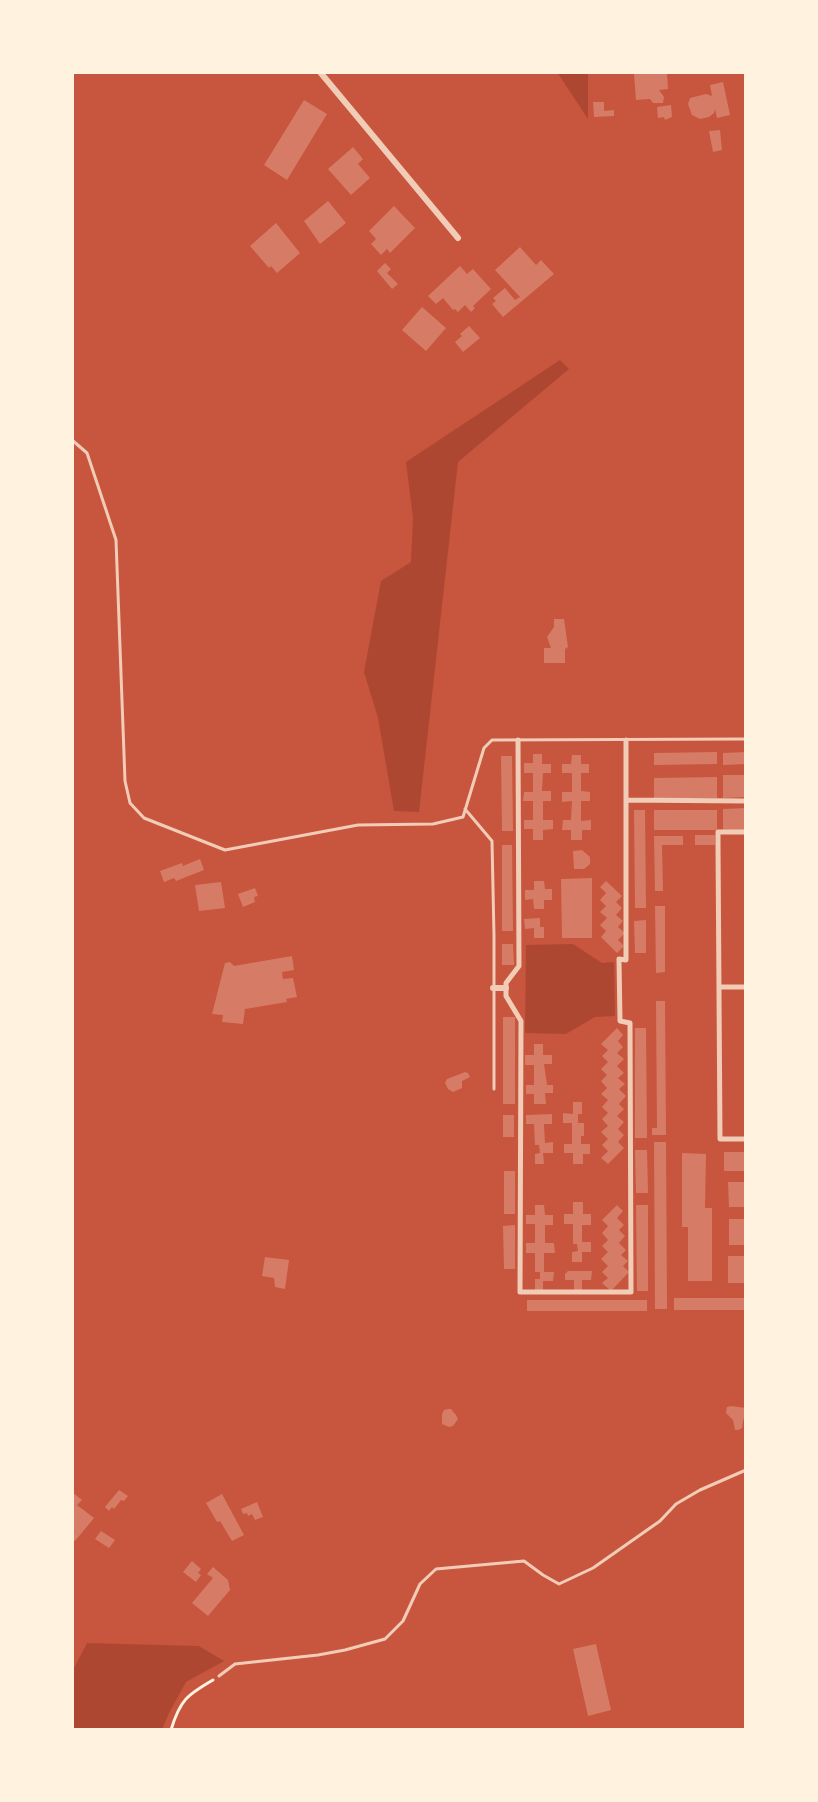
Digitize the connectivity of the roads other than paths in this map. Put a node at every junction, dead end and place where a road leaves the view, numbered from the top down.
1 (320, 72) edge
2 (458, 238) dead end
3 (72, 440) edge
4 (746, 739) edge
5 (518, 740) junction
6 (626, 740) junction
7 (626, 800) junction
8 (746, 801) edge
9 (465, 809) junction
10 (746, 832) edge
11 (719, 987) junction
12 (746, 987) edge
13 (493, 988) junction
14 (506, 988) junction
15 (494, 1089) dead end
16 (746, 1139) edge
17 (746, 1470) edge
18 (219, 1676) road end

1 - 2 street
3 - 9 lane
4 - 6 lane
5 - 6 lane
5 - 9 lane
5 - 14 street
6 - 7 street
7 - 8 street
7 - 14 street
9 - 13 lane
10 - 11 street
11 - 12 street
11 - 16 street
13 - 14 street
13 - 15 lane
17 - 18 lane

